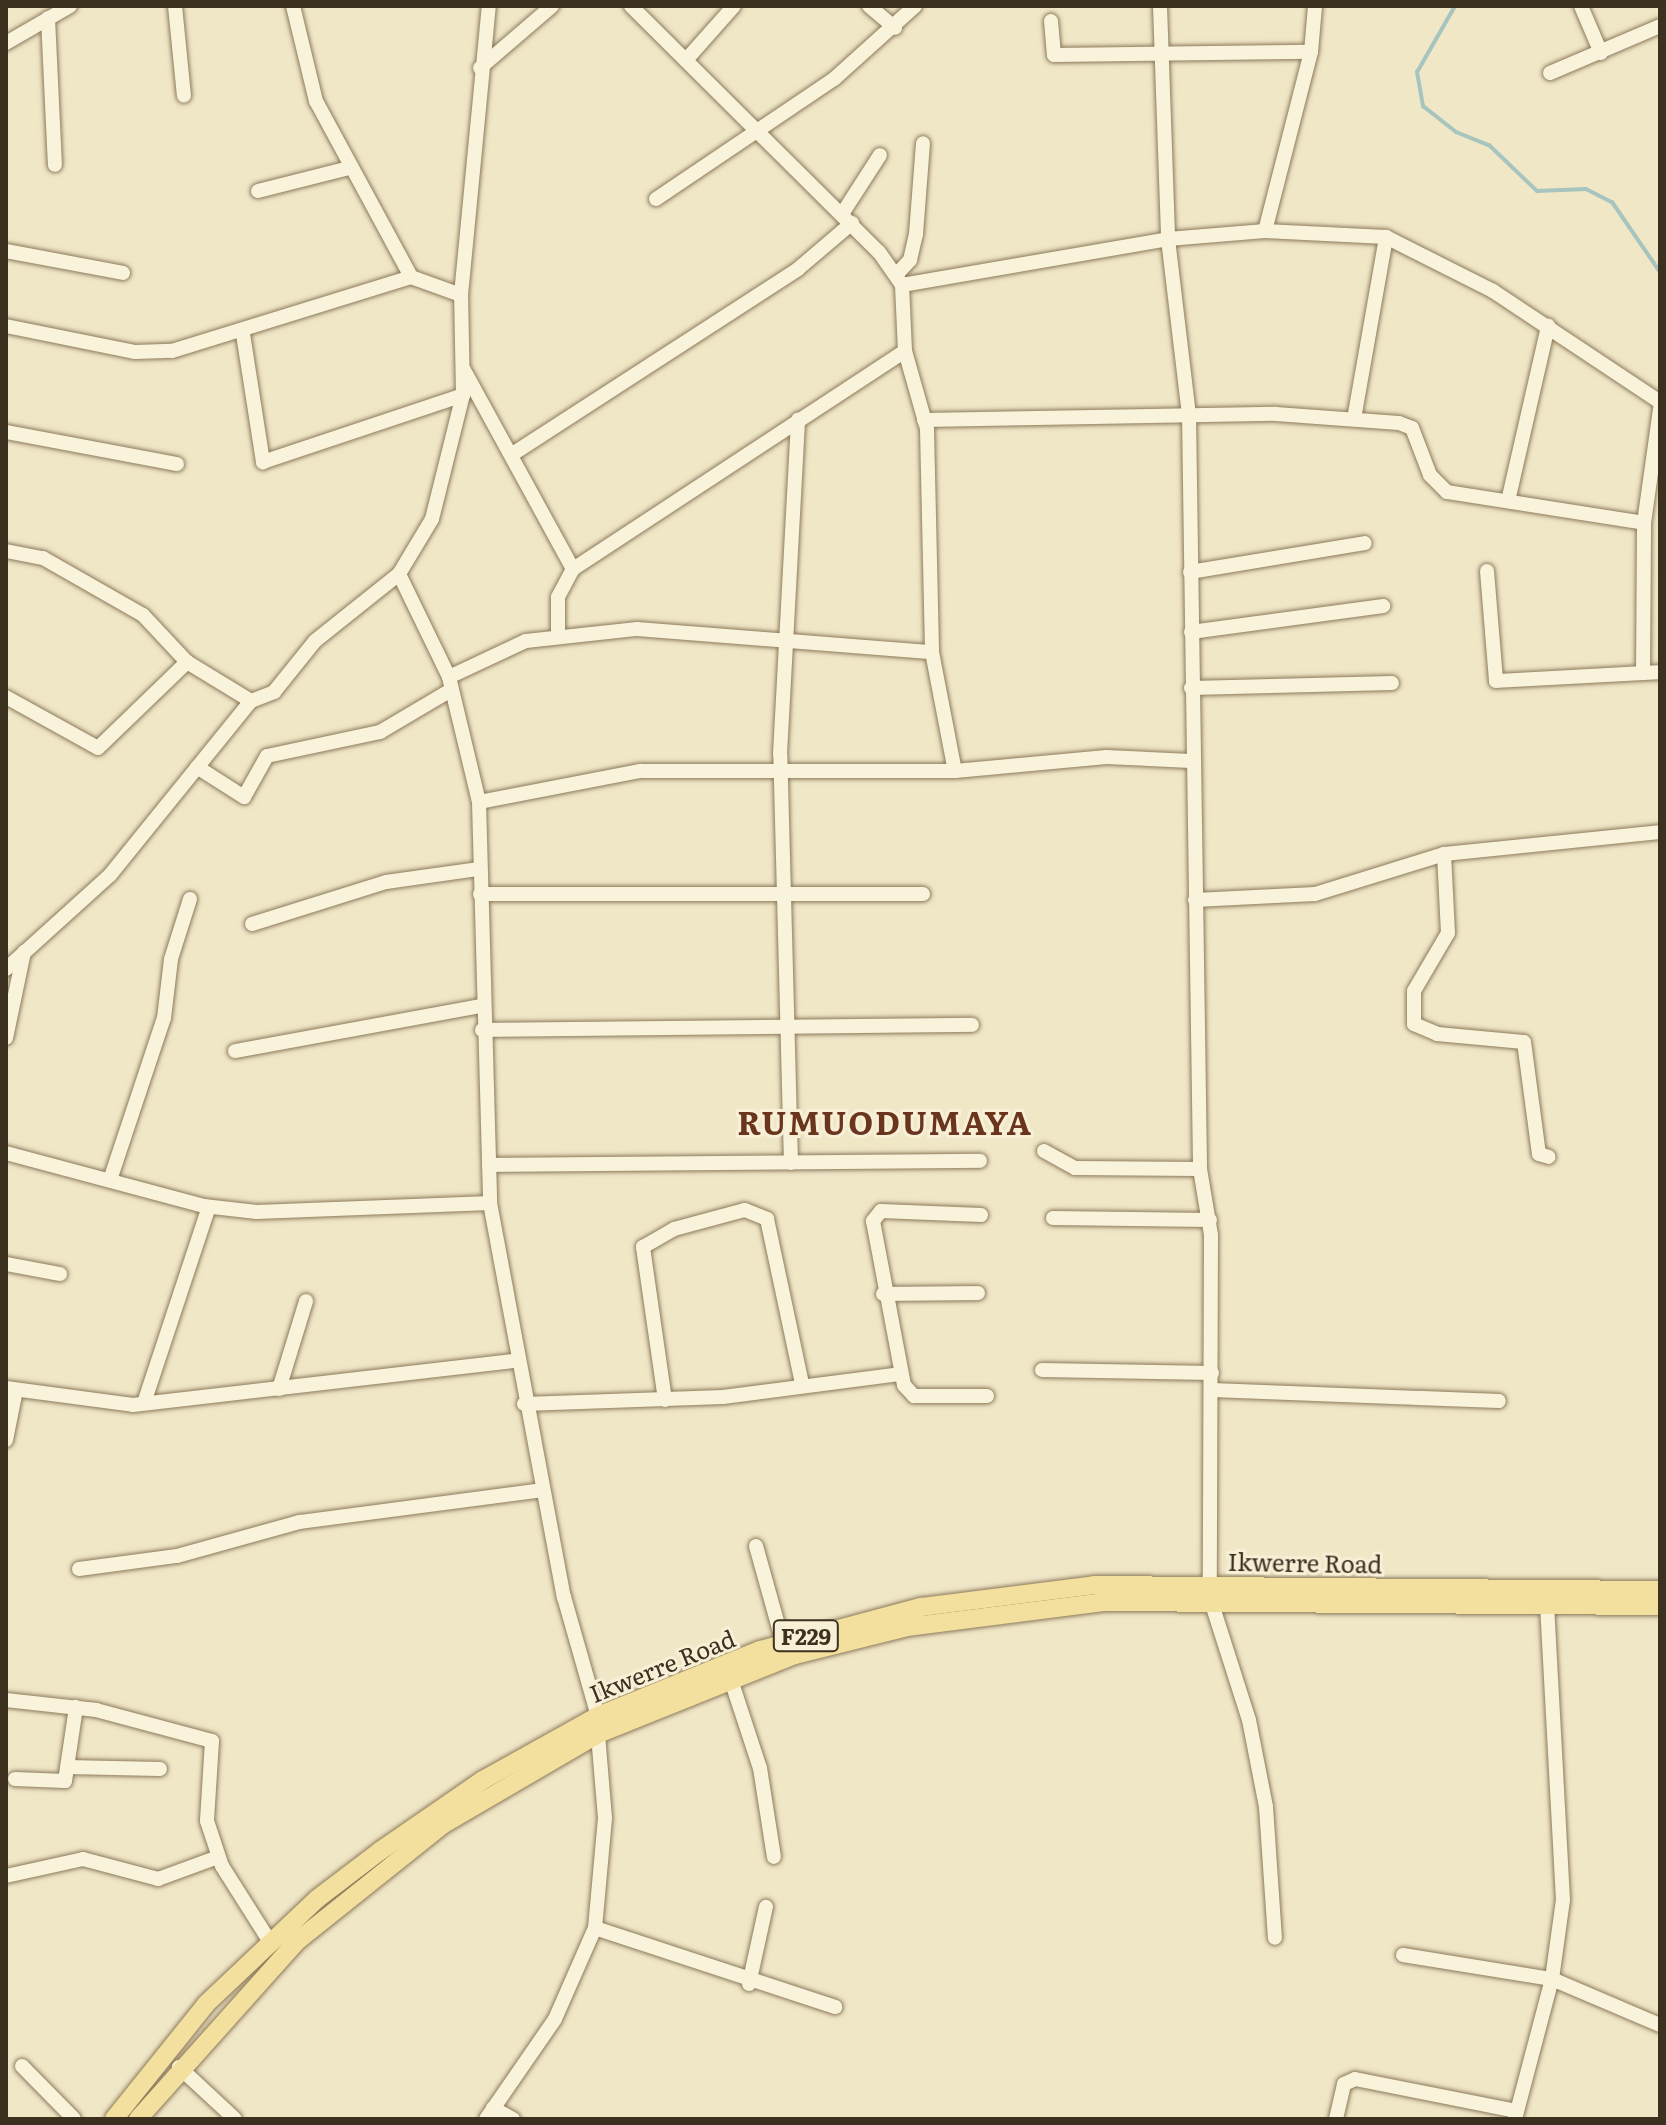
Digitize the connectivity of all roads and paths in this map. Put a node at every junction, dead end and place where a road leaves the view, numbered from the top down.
1 (70, 6) edge
2 (175, 6) edge
3 (293, 6) edge
4 (489, 6) edge
5 (552, 6) edge
6 (631, 6) edge
7 (734, 6) edge
8 (869, 6) edge
9 (915, 6) edge
10 (1160, 6) edge
11 (1315, 6) edge
12 (1581, 6) edge
13 (48, 18) junction
14 (1051, 21) dead end
15 (1660, 26) edge
16 (895, 28) junction
17 (6, 43) edge
18 (1163, 52) junction
19 (1311, 52) junction
20 (1601, 53) junction
21 (686, 60) junction
22 (480, 68) junction
23 (1550, 73) dead end
24 (184, 96) dead end
25 (759, 133) junction
26 (923, 143) dead end
27 (880, 155) dead end
28 (55, 165) dead end
29 (349, 168) junction
30 (258, 191) dead end
31 (656, 199) dead end
32 (847, 219) junction
33 (1265, 231) junction
34 (1386, 237) junction
35 (1168, 239) junction
36 (6, 251) edge
37 (123, 273) dead end
38 (411, 277) junction
39 (899, 280) junction
40 (461, 295) junction
41 (6, 326) edge
42 (1548, 326) junction
43 (243, 334) junction
44 (905, 351) junction
45 (459, 360) junction
46 (463, 395) junction
47 (1660, 402) edge
48 (1660, 409) edge
49 (1189, 415) junction
50 (798, 419) junction
51 (1354, 419) junction
52 (924, 420) junction
53 (6, 432) edge
54 (511, 455) junction
55 (177, 464) dead end
56 (1508, 501) junction
57 (1644, 523) junction
58 (1365, 543) dead end
59 (6, 551) edge
60 (573, 569) junction
61 (1487, 571) dead end
62 (1190, 572) junction
63 (399, 574) junction
64 (1383, 606) dead end
65 (1191, 632) junction
66 (558, 633) junction
67 (783, 637) junction
68 (932, 652) junction
69 (187, 662) junction
70 (1660, 672) edge
71 (1643, 673) junction
72 (1392, 683) dead end
73 (450, 684) junction
74 (1191, 688) junction
75 (6, 697) edge
76 (251, 701) junction
77 (1191, 761) junction
78 (197, 767) junction
79 (780, 771) junction
80 (955, 771) junction
81 (479, 802) junction
82 (1660, 832) edge
83 (1444, 854) junction
84 (479, 869) junction
85 (783, 892) junction
86 (480, 894) junction
87 (923, 894) dead end
88 (190, 899) dead end
89 (1195, 900) junction
90 (252, 924) dead end
91 (24, 949) junction
92 (6, 969) edge
93 (480, 1006) junction
94 (972, 1025) dead end
95 (786, 1027) junction
96 (482, 1030) junction
97 (6, 1038) edge
98 (235, 1051) dead end
99 (1044, 1151) dead end
100 (6, 1153) edge
101 (1549, 1157) dead end
102 (980, 1161) dead end
103 (791, 1163) junction
104 (489, 1165) junction
105 (1200, 1169) junction
106 (110, 1180) junction
107 (490, 1203) junction
108 (209, 1207) junction
109 (981, 1215) dead end
110 (1053, 1218) dead end
111 (1210, 1220) junction
112 (6, 1264) edge
113 (60, 1274) dead end
114 (978, 1293) dead end
115 (883, 1294) junction
116 (306, 1301) dead end
117 (516, 1361) junction
118 (1042, 1370) dead end
119 (1212, 1373) junction
120 (900, 1374) junction
121 (802, 1384) junction
122 (11, 1389) edge
123 (279, 1389) junction
124 (1212, 1390) junction
125 (987, 1396) dead end
126 (665, 1400) junction
127 (1499, 1401) dead end
128 (144, 1403) junction
129 (524, 1404) junction
130 (6, 1440) edge
131 (542, 1490) junction
132 (756, 1546) dead end
133 (79, 1569) dead end
134 (1660, 1590) edge
135 (1211, 1593) junction
136 (1547, 1604) junction
137 (1660, 1606) edge
138 (783, 1643) junction
139 (730, 1677) junction
140 (6, 1700) edge
141 (76, 1707) junction
142 (598, 1725) junction
143 (67, 1767) junction
144 (160, 1769) dead end
145 (15, 1779) dead end
146 (218, 1857) junction
147 (774, 1857) dead end
148 (6, 1876) edge
149 (766, 1907) dead end
150 (595, 1928) junction
151 (1275, 1938) dead end
152 (270, 1942) junction
153 (1403, 1955) dead end
154 (1552, 1979) junction
155 (749, 1984) junction
156 (835, 2007) dead end
157 (1660, 2025) edge
158 (22, 2066) dead end
159 (179, 2067) junction
160 (490, 2114) edge
161 (1515, 2115) edge
162 (74, 2119) edge
163 (114, 2119) edge
164 (138, 2119) edge
165 (235, 2119) edge
166 (513, 2119) edge
167 (1336, 2119) edge

1 - 13 street
2 - 24 street
3 - 29 street
4 - 22 street
5 - 22 street
6 - 21 street
7 - 21 street
8 - 16 street
9 - 16 street
10 - 18 street
11 - 19 street
12 - 20 street
13 - 17 street
13 - 28 street
14 - 18 street
15 - 20 street
16 - 25 street
18 - 19 street
18 - 35 street
19 - 33 street
20 - 23 street
21 - 25 street
22 - 40 street
25 - 31 street
25 - 32 street
26 - 39 street
27 - 32 street
29 - 30 street
29 - 38 street
32 - 39 street
32 - 54 street
33 - 34 street
33 - 35 street
34 - 42 street
34 - 51 street
35 - 39 street
35 - 49 street
36 - 37 street
38 - 40 street
38 - 43 street
39 - 44 street
40 - 45 street
41 - 43 street
42 - 47 street
42 - 56 street
43 - 46 street
44 - 50 street
44 - 52 street
45 - 46 street
45 - 54 street
46 - 63 street
48 - 57 street
49 - 51 street
49 - 52 street
49 - 62 street
50 - 60 street
50 - 67 street
51 - 56 street
52 - 68 street
53 - 55 street
54 - 60 street
56 - 57 street
57 - 71 street
58 - 62 street
59 - 69 street
60 - 66 street
61 - 71 street
62 - 65 street
63 - 73 street
63 - 76 street
64 - 65 street
65 - 74 street
66 - 67 street
66 - 73 street
67 - 68 street
67 - 79 street
68 - 80 street
69 - 75 street
69 - 76 street
70 - 71 street
72 - 74 street
73 - 78 street
73 - 81 street
74 - 77 street
76 - 78 street
77 - 80 street
77 - 89 street
78 - 91 street
79 - 80 street
79 - 81 street
79 - 85 street
81 - 84 street
82 - 83 street
83 - 89 street
83 - 101 street
84 - 86 street
84 - 90 street
85 - 86 street
85 - 87 street
85 - 95 street
86 - 93 street
88 - 106 street
89 - 105 street
91 - 92 street
91 - 97 street
93 - 96 street
93 - 98 street
94 - 95 street
95 - 96 street
95 - 103 street
96 - 104 street
99 - 105 street
100 - 106 street
102 - 103 street
103 - 104 street
104 - 107 street
105 - 111 street
106 - 108 street
107 - 108 street
107 - 117 street
108 - 128 street
109 - 115 street
110 - 111 street
111 - 119 street
112 - 113 street
114 - 115 street
115 - 120 street
116 - 123 street
117 - 123 street
117 - 129 street
118 - 119 street
119 - 124 street
120 - 121 street
120 - 125 street
121 - 126 street
121 - 126 street
122 - 128 street
122 - 130 street
123 - 128 street
124 - 127 street
124 - 135 street
126 - 129 street
129 - 131 street
131 - 133 street
131 - 142 street
132 - 138 street
134 - 135 main road, Ikwerre Road / F229
135 - 136 main road, F229
135 - 138 main road, Ikwerre Road / F229
135 - 139 main road, F229
135 - 151 street
136 - 137 main road, F229
136 - 154 street
138 - 142 main road, Ikwerre Road / F229
139 - 142 main road, F229
139 - 147 street
140 - 141 street
141 - 143 street
141 - 146 street
142 - 150 street
142 - 152 main road, Ikwerre Road / F229
142 - 159 main road, F229
143 - 144 street
143 - 145 street
146 - 148 street
146 - 152 street
149 - 155 street
150 - 155 street
150 - 160 street
152 - 163 main road, Ikwerre Road / F229
153 - 154 street
154 - 157 street
154 - 161 street
155 - 156 street
158 - 162 street
159 - 164 main road, F229
159 - 165 street
160 - 166 street
161 - 167 street

